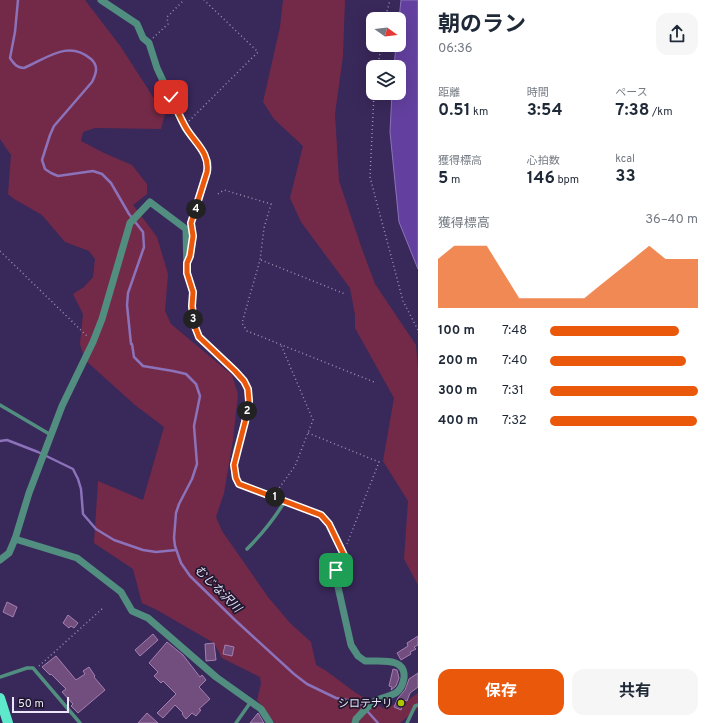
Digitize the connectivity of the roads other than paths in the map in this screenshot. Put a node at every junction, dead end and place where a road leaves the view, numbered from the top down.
1 (101, 0) edge
2 (187, 263) junction
3 (0, 404) edge
4 (51, 435) junction
5 (285, 501) junction
6 (15, 539) junction
7 (247, 549) dead end
8 (0, 560) edge
9 (0, 677) edge
10 (0, 698) edge
11 (250, 703) junction
12 (418, 705) edge
13 (356, 721) edge
14 (8, 723) edge
15 (80, 723) edge
16 (236, 723) edge
17 (270, 723) edge
18 (407, 723) edge

1 - 2 street
2 - 4 street
2 - 5 street
3 - 4 lane
4 - 6 street
5 - 7 lane
5 - 13 street
6 - 8 street
6 - 11 street
9 - 15 lane
10 - 14 main road
11 - 16 lane
11 - 17 street
12 - 18 lane

